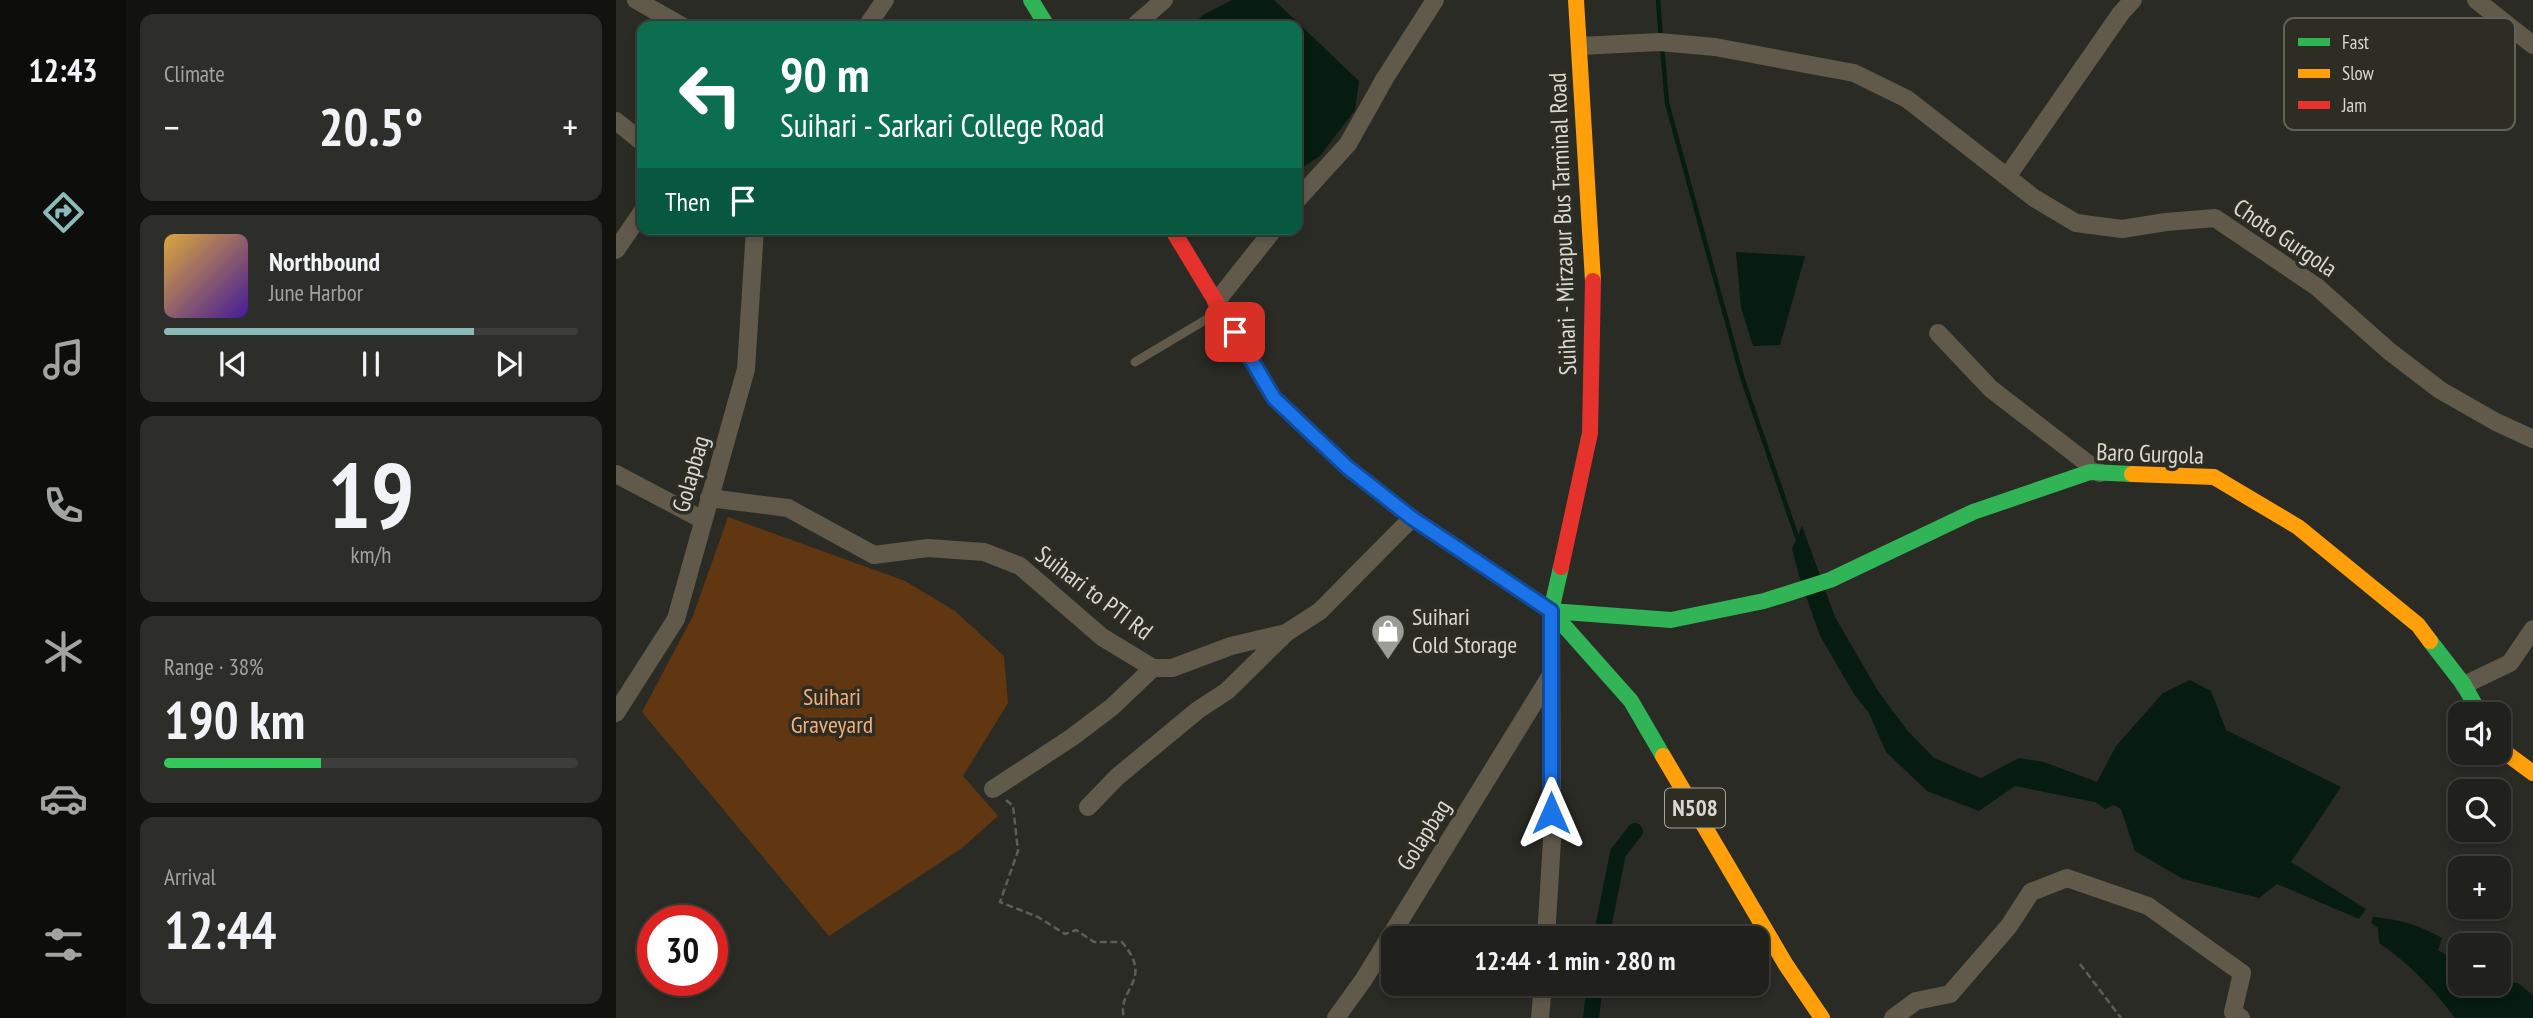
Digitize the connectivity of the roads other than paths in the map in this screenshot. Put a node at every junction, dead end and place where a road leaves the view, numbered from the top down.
1 (636, 0) edge
2 (885, 0) edge
3 (1031, 0) edge
4 (1164, 0) edge
5 (1435, 0) edge
6 (1576, 0) edge
7 (2133, 0) edge
8 (2476, 0) edge
9 (2499, 18) edge
10 (673, 21) edge
11 (870, 21) edge
12 (1044, 21) edge
13 (1140, 21) edge
14 (2515, 30) edge
15 (2533, 44) edge
16 (1580, 46) junction
17 (616, 121) edge
18 (637, 138) edge
19 (2007, 177) junction
20 (1302, 195) edge
21 (637, 219) edge
22 (755, 235) edge
23 (1176, 235) edge
24 (1270, 235) edge
25 (616, 250) edge
26 (1219, 306) junction
27 (1938, 333) dead end
28 (1135, 362) dead end
29 (2533, 439) edge
30 (2101, 473) junction
31 (616, 474) edge
32 (709, 498) junction
33 (1412, 518) junction
34 (703, 520) junction
35 (1551, 611) junction
36 (2533, 629) edge
37 (1286, 633) junction
38 (1153, 668) junction
39 (1551, 676) junction
40 (2464, 685) junction
41 (2473, 702) edge
42 (616, 713) edge
43 (2511, 757) edge
44 (2533, 773) edge
45 (993, 789) road end
46 (1088, 807) dead end
47 (1547, 926) edge
48 (1542, 996) edge
49 (1336, 1018) edge
50 (1540, 1018) edge
51 (1822, 1018) edge
52 (1894, 1018) edge
53 (2241, 1018) edge

1 - 10 street
2 - 11 street
3 - 12 main road
4 - 13 street
5 - 20 street
6 - 16 main road, Suihari - Mirzapur Bus Tarminal Road
7 - 19 street
8 - 9 street
14 - 15 street
16 - 19 street, Choto Gurgola
16 - 35 main road, Suihari - Mirzapur Bus Tarminal Road
17 - 18 street
19 - 29 street, Choto Gurgola
21 - 25 street
22 - 32 street, Golapbag
23 - 26 main road, N508
24 - 26 street
26 - 28 lane
26 - 33 main road, N508
27 - 30 street
30 - 35 main road, Baro Gurgola
30 - 40 main road, Baro Gurgola
31 - 34 street
32 - 34 street, Golapbag
32 - 38 street, Suihari to PTI Rd
33 - 35 main road, N508
33 - 37 street, Suihari to PTI Rd
34 - 42 street, Golapbag
35 - 39 street
35 - 51 main road, N508
36 - 40 street
37 - 38 street, Suihari to PTI Rd
37 - 46 street
38 - 45 street
39 - 47 street
39 - 49 street, Golapbag
40 - 41 main road, Baro Gurgola
43 - 44 main road
48 - 50 street
52 - 53 street

